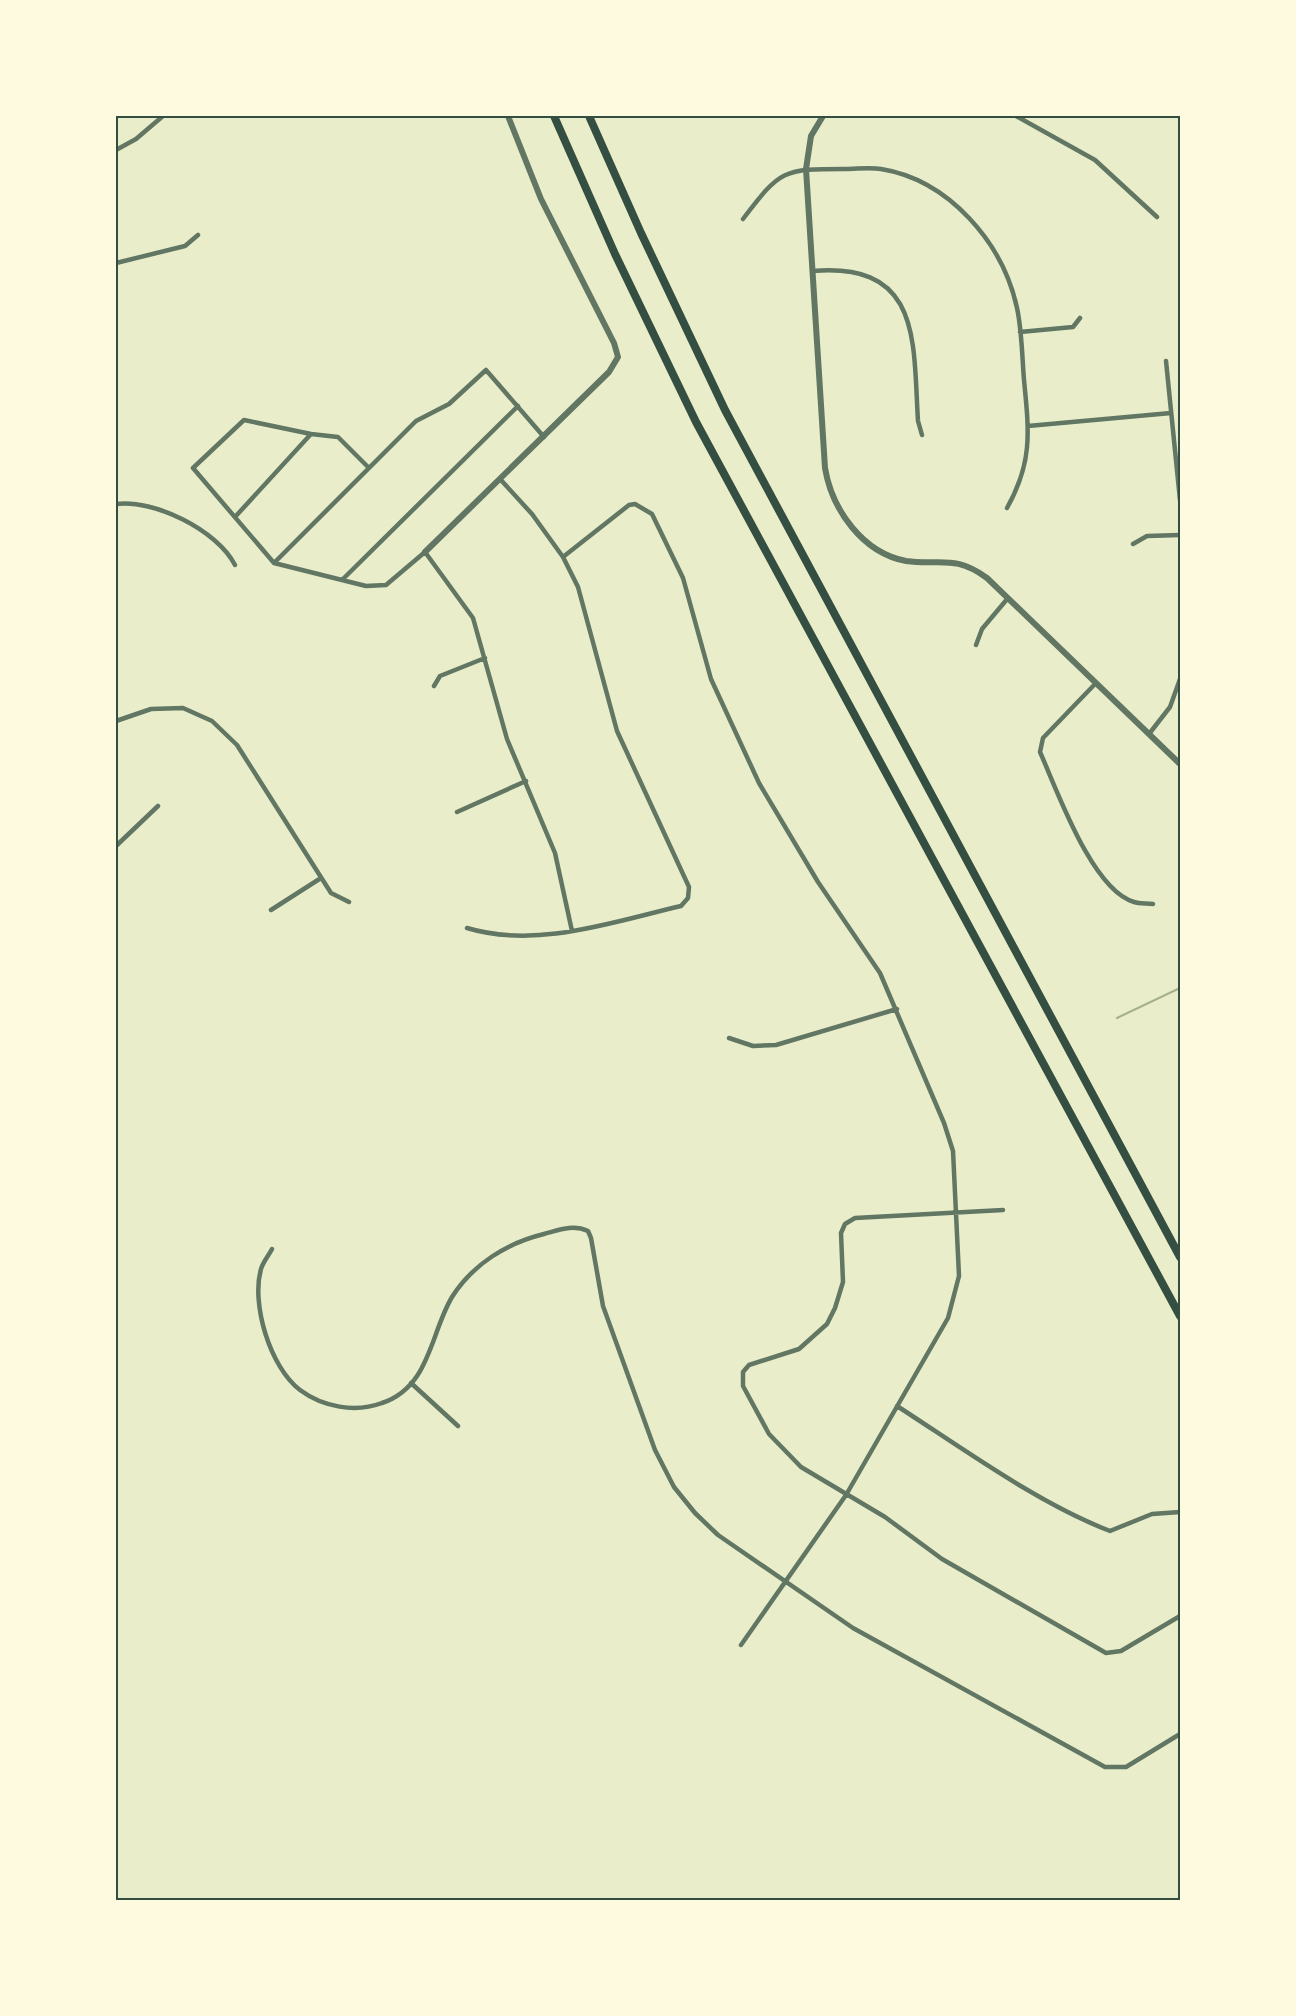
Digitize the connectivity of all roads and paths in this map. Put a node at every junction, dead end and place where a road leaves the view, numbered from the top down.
1 (163, 116) edge
2 (508, 116) edge
3 (554, 116) edge
4 (590, 116) edge
5 (823, 116) edge
6 (1016, 116) edge
7 (116, 150) edge
8 (806, 169) junction
9 (1157, 217) dead end
10 (743, 219) dead end
11 (198, 235) dead end
12 (116, 263) edge
13 (813, 271) junction
14 (1080, 318) dead end
15 (1020, 333) junction
16 (1166, 361) dead end
17 (518, 406) junction
18 (1171, 413) junction
19 (1028, 426) junction
20 (311, 434) junction
21 (922, 435) dead end
22 (544, 437) junction
23 (369, 468) junction
24 (500, 479) junction
25 (1180, 500) edge
26 (116, 504) edge
27 (1007, 508) dead end
28 (235, 517) junction
29 (1180, 535) edge
30 (1133, 544) dead end
31 (425, 552) junction
32 (563, 556) junction
33 (274, 563) junction
34 (235, 565) dead end
35 (342, 580) junction
36 (1008, 598) junction
37 (976, 645) dead end
38 (485, 658) junction
39 (1180, 680) edge
40 (1095, 684) junction
41 (434, 686) dead end
42 (116, 721) edge
43 (1149, 734) junction
44 (1180, 764) edge
45 (526, 781) junction
46 (158, 806) dead end
47 (457, 812) dead end
48 (116, 846) edge
49 (321, 878) junction
50 (349, 902) dead end
51 (1153, 904) dead end
52 (271, 910) dead end
53 (467, 928) dead end
54 (572, 931) junction
55 (897, 1009) junction
56 (729, 1038) dead end
57 (1003, 1210) dead end
58 (957, 1212) junction
59 (272, 1249) dead end
60 (1180, 1257) edge
61 (1180, 1316) edge
62 (411, 1383) junction
63 (897, 1406) junction
64 (458, 1426) dead end
65 (846, 1495) junction
66 (1180, 1512) edge
67 (787, 1583) junction
68 (1180, 1616) edge
69 (741, 1645) dead end
70 (1180, 1734) edge

1 - 7 street
2 - 22 street
3 - 61 highway
4 - 60 highway
5 - 8 street
6 - 9 street
8 - 10 street
8 - 13 street
8 - 15 street
11 - 12 street
13 - 21 street
13 - 36 street
14 - 15 street
15 - 19 street
16 - 18 street
17 - 22 street
17 - 23 street
17 - 35 street
18 - 19 street
18 - 25 street
19 - 27 street
20 - 23 street
20 - 28 street
20 - 28 street
22 - 24 street
23 - 33 street
24 - 31 street
24 - 32 street
26 - 34 street
28 - 33 street
29 - 30 street
31 - 35 street
31 - 38 street
32 - 54 street
32 - 55 street
33 - 35 street
36 - 37 street
36 - 40 street
38 - 41 street
38 - 45 street
39 - 43 street
40 - 43 street
40 - 51 street
42 - 49 street
43 - 44 street
45 - 47 street
45 - 54 street
46 - 48 street
49 - 50 street
49 - 52 street
53 - 54 street
55 - 56 street
55 - 58 street
57 - 58 street
58 - 63 street
58 - 65 street
59 - 62 street
62 - 64 street
62 - 67 street
63 - 65 street
63 - 66 street
65 - 67 street
65 - 68 street
67 - 69 street
67 - 70 street

